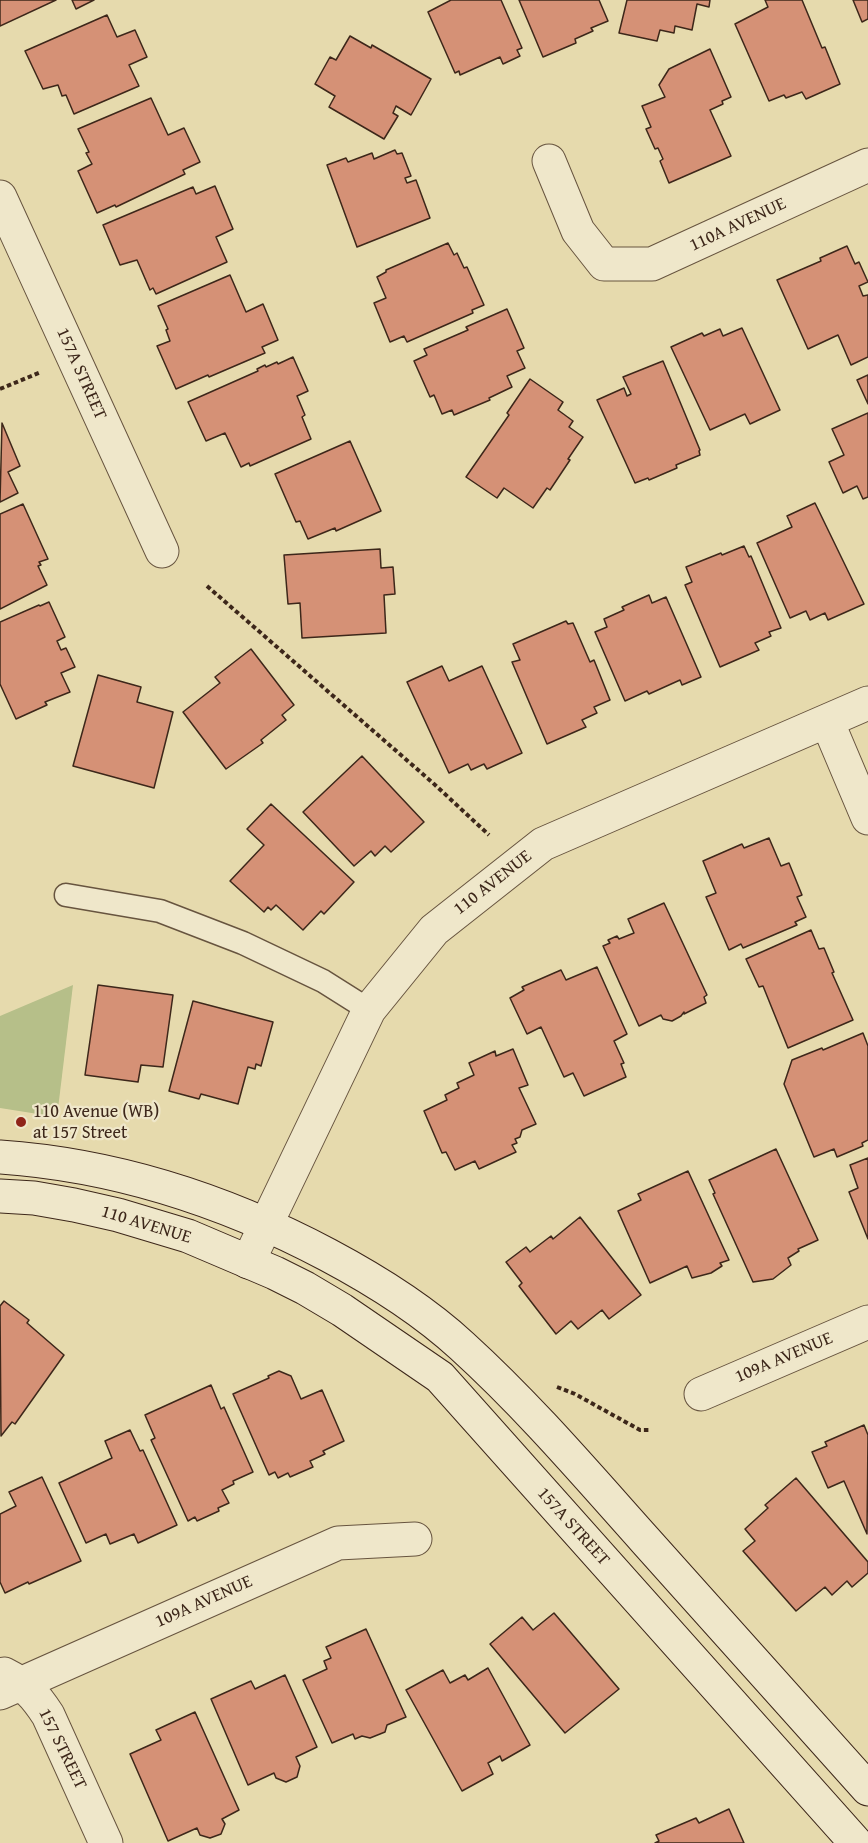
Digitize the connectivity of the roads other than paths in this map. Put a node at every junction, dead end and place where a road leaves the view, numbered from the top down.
1 (549, 161) dead end
2 (868, 165) edge
3 (0, 197) edge
4 (162, 551) dead end
5 (868, 703) edge
6 (827, 721) junction
7 (868, 818) edge
8 (66, 895) dead end
9 (369, 1010) junction
10 (0, 1157) edge
11 (0, 1196) edge
12 (266, 1225) junction
13 (248, 1262) junction
14 (868, 1322) edge
15 (701, 1394) dead end
16 (415, 1539) dead end
17 (7, 1682) edge
18 (868, 1790) edge
19 (106, 1843) edge
20 (856, 1843) edge

1 - 2 street, 110A AVENUE
3 - 4 street, 157A STREET
5 - 6 street, 110 AVENUE
6 - 7 street
6 - 9 street, 110 AVENUE
8 - 9 lane
9 - 12 street, 110 AVENUE
10 - 12 street
11 - 13 street, 110 AVENUE
12 - 13 street, 110 AVENUE
12 - 18 street
13 - 20 street, 157A STREET
14 - 15 street, 109A AVENUE
16 - 17 street, 109A AVENUE
17 - 19 street, 157 STREET

